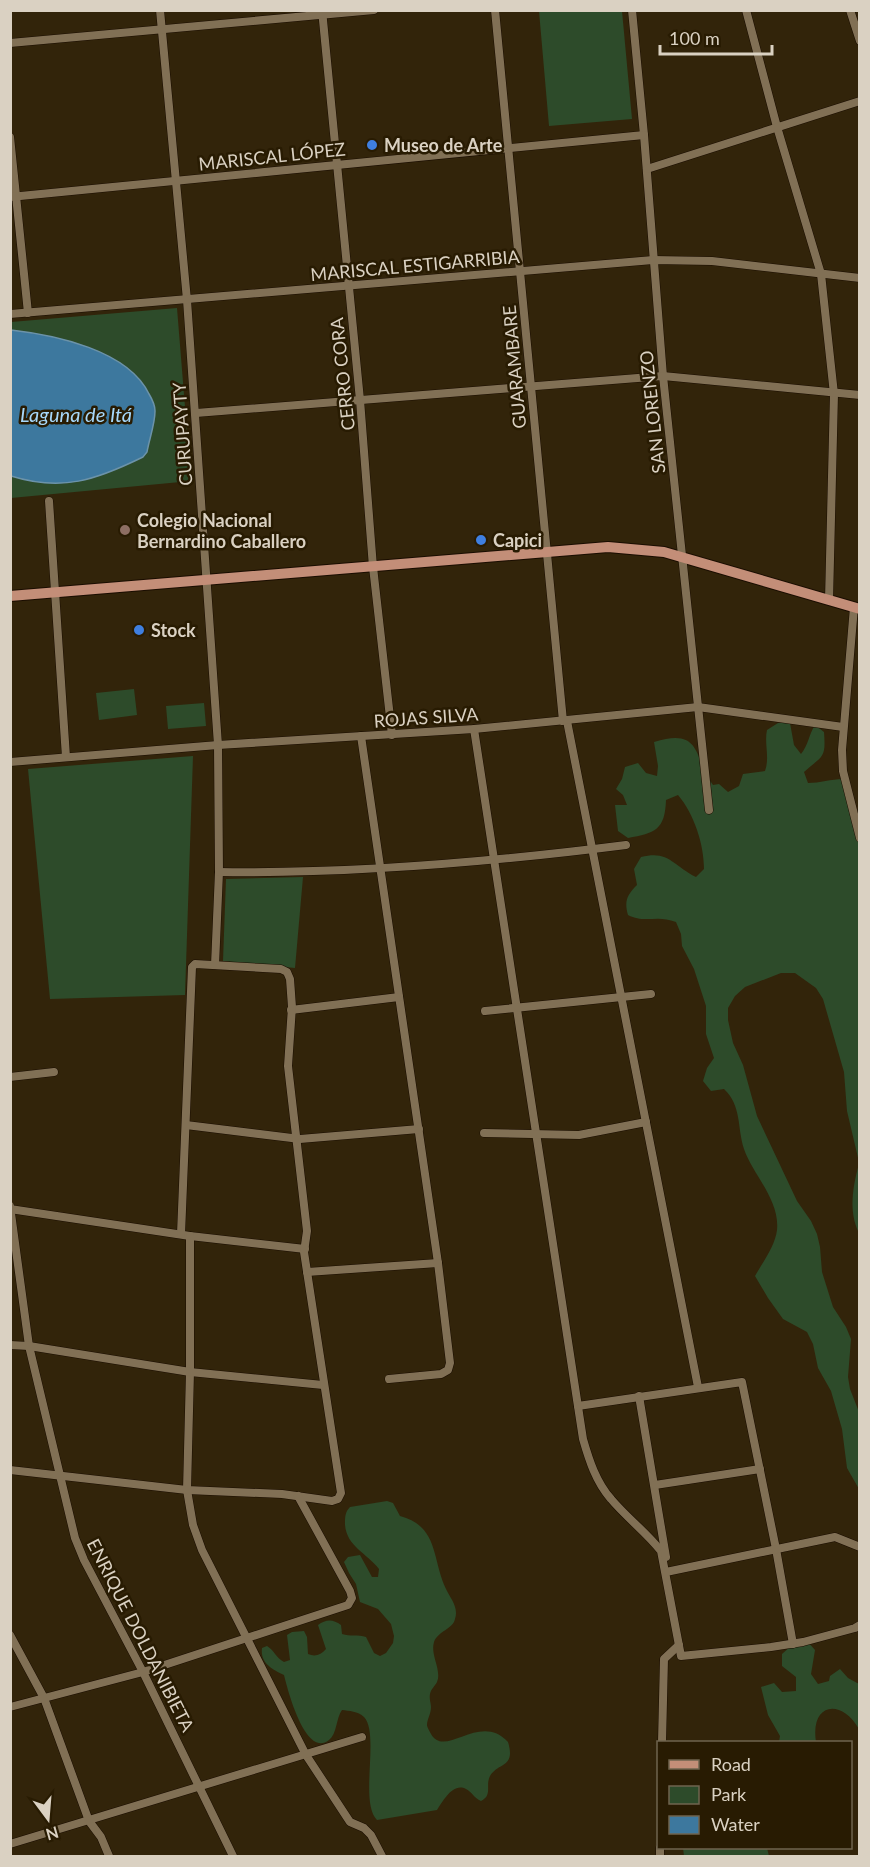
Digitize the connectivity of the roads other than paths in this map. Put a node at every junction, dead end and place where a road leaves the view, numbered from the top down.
1 (160, 10) edge
2 (374, 10) edge
3 (495, 10) edge
4 (632, 10) edge
5 (746, 10) edge
6 (850, 10) edge
7 (322, 13) edge
8 (162, 29) junction
9 (860, 41) edge
10 (10, 43) edge
11 (860, 101) edge
12 (777, 127) junction
13 (644, 135) junction
14 (10, 137) edge
15 (508, 148) junction
16 (336, 164) junction
17 (647, 169) junction
18 (176, 181) junction
19 (14, 197) edge
20 (653, 260) junction
21 (520, 272) junction
22 (821, 273) junction
23 (860, 278) edge
24 (348, 285) junction
25 (188, 300) junction
26 (28, 313) junction
27 (10, 314) edge
28 (663, 376) junction
29 (530, 387) junction
30 (834, 394) junction
31 (860, 395) edge
32 (360, 400) junction
33 (196, 413) junction
34 (49, 501) dead end
35 (547, 552) junction
36 (682, 557) junction
37 (373, 567) junction
38 (208, 580) junction
39 (55, 592) junction
40 (10, 596) edge
41 (829, 600) junction
42 (857, 608) edge
43 (698, 707) junction
44 (565, 721) junction
45 (843, 727) junction
46 (474, 729) junction
47 (392, 735) junction
48 (361, 736) junction
49 (218, 745) junction
50 (66, 757) junction
51 (10, 762) edge
52 (709, 810) dead end
53 (860, 838) edge
54 (626, 845) dead end
55 (592, 849) junction
56 (495, 859) junction
57 (380, 867) junction
58 (219, 872) junction
59 (215, 965) junction
60 (651, 994) dead end
61 (399, 997) junction
62 (621, 997) junction
63 (517, 1008) junction
64 (291, 1010) junction
65 (485, 1011) dead end
66 (54, 1072) dead end
67 (10, 1077) edge
68 (646, 1122) junction
69 (186, 1125) junction
70 (418, 1129) junction
71 (484, 1133) dead end
72 (536, 1133) junction
73 (296, 1139) junction
74 (11, 1208) edge
75 (186, 1235) junction
76 (305, 1249) junction
77 (438, 1263) junction
78 (307, 1272) junction
79 (10, 1345) edge
80 (29, 1346) junction
81 (190, 1371) junction
82 (389, 1379) dead end
83 (323, 1385) junction
84 (698, 1387) junction
85 (639, 1396) junction
86 (578, 1406) junction
87 (760, 1469) junction
88 (10, 1470) edge
89 (61, 1476) junction
90 (655, 1485) junction
91 (187, 1490) junction
92 (298, 1496) junction
93 (860, 1547) edge
94 (776, 1549) junction
95 (666, 1570) junction
96 (860, 1624) edge
97 (10, 1635) edge
98 (248, 1638) junction
99 (793, 1644) junction
100 (679, 1645) junction
101 (143, 1672) junction
102 (44, 1698) junction
103 (10, 1707) edge
104 (362, 1737) dead end
105 (662, 1741) edge
106 (306, 1755) junction
107 (200, 1788) junction
108 (89, 1821) junction
109 (10, 1844) edge
110 (109, 1857) edge
111 (234, 1857) edge
112 (382, 1857) edge

1 - 8 street, CURUPAYTY
2 - 7 street
3 - 15 street, GUARAMBARE
4 - 13 street, SAN LORENZO
5 - 12 street
6 - 9 street
7 - 8 street
7 - 16 street, CERRO CORA
8 - 10 street
8 - 18 street, CURUPAYTY
11 - 12 street
12 - 17 street
12 - 22 street
13 - 15 street, MARISCAL LÓPEZ
13 - 17 street, SAN LORENZO
14 - 19 street
15 - 16 street, MARISCAL LÓPEZ
15 - 21 street, GUARAMBARE
16 - 18 street, MARISCAL LÓPEZ
16 - 24 street, CERRO CORA
17 - 20 street, SAN LORENZO
18 - 19 street, MARISCAL LÓPEZ
18 - 25 street, CURUPAYTY
19 - 26 street
20 - 21 street, MARISCAL ESTIGARRIBIA
20 - 22 street, MARISCAL ESTIGARRIBIA
20 - 28 street, SAN LORENZO
21 - 24 street, MARISCAL ESTIGARRIBIA
21 - 29 street, GUARAMBARE
22 - 23 street, MARISCAL ESTIGARRIBIA
22 - 30 street
24 - 25 street, MARISCAL ESTIGARRIBIA
24 - 32 street, CERRO CORA
25 - 26 street, MARISCAL ESTIGARRIBIA
25 - 33 street, CURUPAYTY
26 - 27 street, MARISCAL ESTIGARRIBIA
28 - 29 street
28 - 30 street
28 - 36 street, SAN LORENZO
29 - 32 street
29 - 35 street, GUARAMBARE
30 - 31 street
30 - 41 street
32 - 33 street
32 - 37 street, CERRO CORA
33 - 38 street, CURUPAYTY
34 - 39 street
35 - 36 main road
35 - 37 main road
35 - 44 street, GUARAMBARE
36 - 41 main road
36 - 43 street, SAN LORENZO
37 - 38 main road
37 - 47 street, CERRO CORA
38 - 39 main road
38 - 49 street, CURUPAYTY
39 - 40 main road
39 - 50 street
41 - 42 main road
42 - 45 street
43 - 44 street, ROJAS SILVA
43 - 45 street, ROJAS SILVA
43 - 52 street, SAN LORENZO
44 - 46 street, ROJAS SILVA
44 - 55 street, GUARAMBARE
45 - 53 street
46 - 47 street, ROJAS SILVA
46 - 56 street
47 - 48 street, ROJAS SILVA
48 - 49 street, ROJAS SILVA
48 - 57 street
49 - 50 street, ROJAS SILVA
49 - 58 street, CURUPAYTY
50 - 51 street, ROJAS SILVA
54 - 55 street
55 - 56 street
55 - 62 street, GUARAMBARE
56 - 57 street
56 - 63 street
57 - 58 street
57 - 61 street
58 - 59 street, CURUPAYTY
59 - 64 street
59 - 69 street
60 - 62 street
61 - 64 street
61 - 70 street
62 - 63 street
62 - 68 street, GUARAMBARE
63 - 65 street
63 - 72 street
64 - 73 street
66 - 67 street
68 - 72 street
68 - 84 street, GUARAMBARE
69 - 73 street
69 - 75 street
70 - 73 street
70 - 77 street
71 - 72 street
72 - 86 street
73 - 76 street
74 - 75 street
74 - 80 street, ENRIQUE DOLDANIBIETA
75 - 76 street
75 - 81 street
76 - 78 street
77 - 78 street
77 - 82 street
78 - 83 street
79 - 80 street
80 - 81 street
80 - 89 street, ENRIQUE DOLDANIBIETA
81 - 83 street
81 - 91 street
83 - 92 street
84 - 85 street
84 - 87 street
85 - 86 street
85 - 90 street
86 - 95 street
87 - 90 street
87 - 94 street
88 - 89 street
89 - 91 street
89 - 101 street, ENRIQUE DOLDANIBIETA
90 - 95 street
91 - 92 street
91 - 98 street
92 - 98 street
93 - 94 street
94 - 95 street
94 - 99 street
95 - 100 street
96 - 99 street
97 - 102 street
98 - 101 street
98 - 106 street
99 - 100 street
100 - 105 street
101 - 102 street
101 - 107 street, ENRIQUE DOLDANIBIETA
102 - 103 street
102 - 108 street
104 - 106 street
106 - 107 street
106 - 112 street
107 - 108 street
107 - 111 street, ENRIQUE DOLDANIBIETA
108 - 109 street
108 - 110 street

